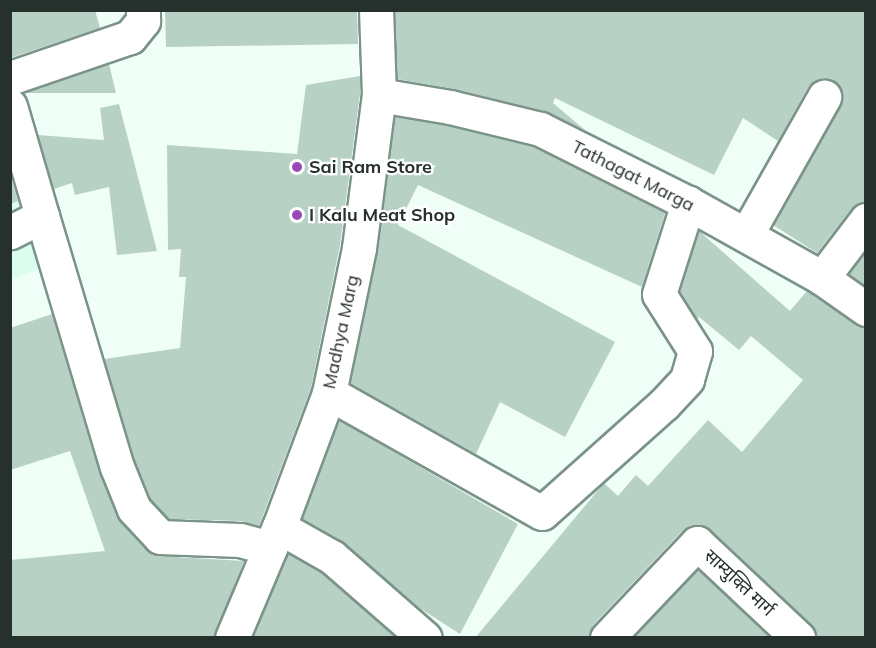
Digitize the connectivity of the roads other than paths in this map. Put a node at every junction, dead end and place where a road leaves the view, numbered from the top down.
1 (143, 10) edge
2 (376, 10) edge
3 (10, 78) edge
4 (379, 95) junction
5 (824, 97) dead end
6 (10, 106) edge
7 (688, 203) junction
8 (42, 216) junction
9 (866, 220) edge
10 (10, 232) edge
11 (746, 235) junction
12 (822, 278) junction
13 (866, 309) edge
14 (329, 393) junction
15 (274, 538) junction
16 (232, 638) edge
17 (425, 638) edge
18 (607, 638) edge
19 (798, 638) edge

1 - 3 street
2 - 4 street, Madhya Marg
4 - 7 street, Tathagat Marga
4 - 14 street, Madhya Marg
5 - 11 street
6 - 8 street
7 - 11 street, Tathagat Marga
7 - 14 street
8 - 10 street
8 - 15 street
9 - 12 street
11 - 12 street, Tathagat Marga
12 - 13 street, Tathagat Marga
14 - 15 street, Madhya Marg
15 - 16 street, Madhya Marg
15 - 17 street
18 - 19 street, साम्युक्ति मार्ग

